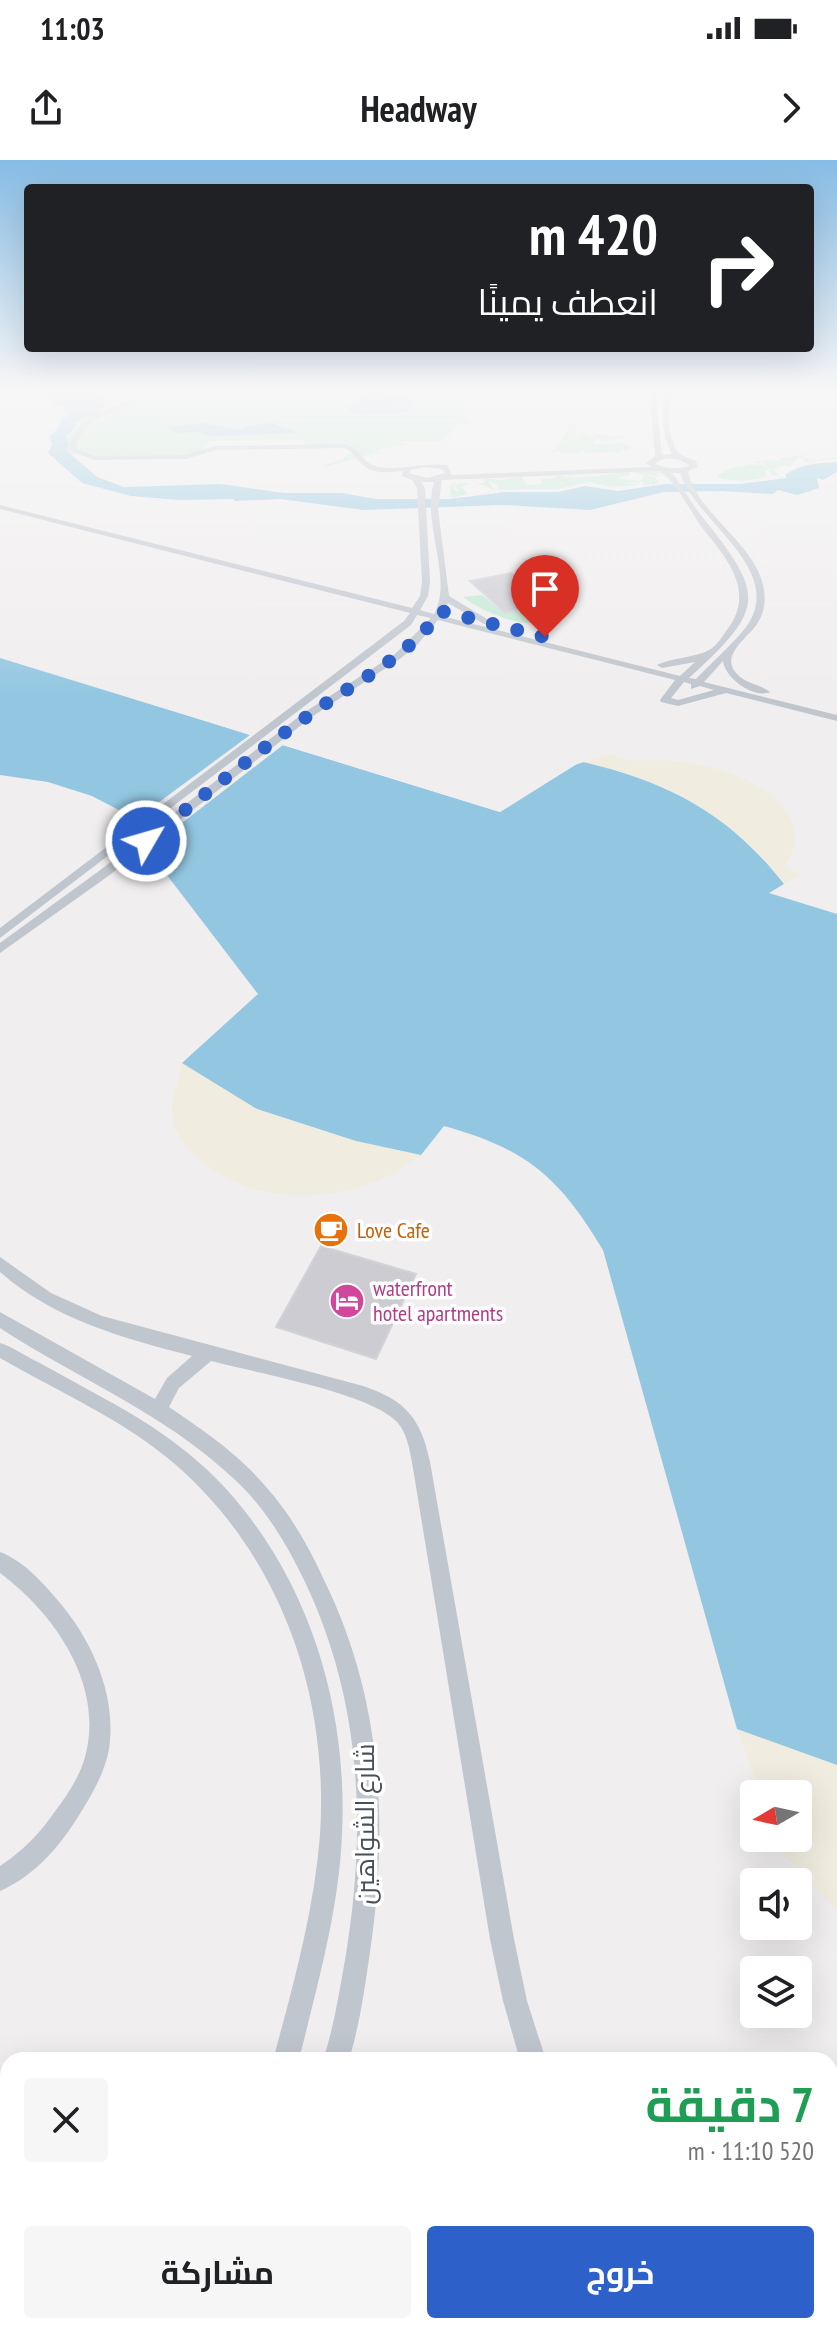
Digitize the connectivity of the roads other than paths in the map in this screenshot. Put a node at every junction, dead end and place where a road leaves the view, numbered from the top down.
1 (420, 491) edge
2 (437, 491) edge
3 (679, 491) edge
4 (694, 491) edge
5 (0, 500) edge
6 (0, 507) edge
7 (426, 570) junction
8 (446, 598) junction
9 (398, 600) junction
10 (376, 601) junction
11 (428, 611) junction
12 (487, 622) junction
13 (498, 632) junction
14 (397, 634) junction
15 (410, 646) junction
16 (715, 649) junction
17 (729, 651) junction
18 (627, 664) junction
19 (662, 665) junction
20 (687, 676) junction
21 (702, 679) junction
22 (673, 690) junction
23 (731, 691) junction
24 (765, 692) junction
25 (681, 701) junction
26 (327, 703) junction
27 (837, 710) edge
28 (837, 718) edge
29 (0, 934) edge
30 (0, 949) edge
31 (0, 1263) edge
32 (0, 1319) edge
33 (0, 1350) edge
34 (208, 1353) junction
35 (158, 1410) junction
36 (0, 1561) edge
37 (0, 1879) edge
38 (288, 2052) edge
39 (340, 2052) edge
40 (531, 2052) edge

1 - 7 street
2 - 8 street
3 - 16 street
4 - 17 street
5 - 9 street
6 - 10 street
7 - 9 street
7 - 11 street
8 - 11 street
8 - 12 street
9 - 11 street
10 - 11 street
10 - 14 street
11 - 12 street
11 - 13 street
11 - 14 street
11 - 15 street
11 - 26 street
12 - 19 street
13 - 15 street
13 - 18 street
14 - 29 street
15 - 26 street
16 - 19 street
16 - 20 street
17 - 21 street
17 - 24 street
18 - 20 street
18 - 22 street
19 - 20 street
20 - 21 street
20 - 22 street
21 - 23 street
21 - 24 street
21 - 25 street
22 - 25 street
23 - 25 street
23 - 28 street
24 - 27 street
26 - 30 street
31 - 34 street
32 - 35 street, شارع الشواهين
33 - 38 street, شارع الشواهين
34 - 35 street
34 - 40 street
35 - 39 street, شارع الشواهين
36 - 37 street

